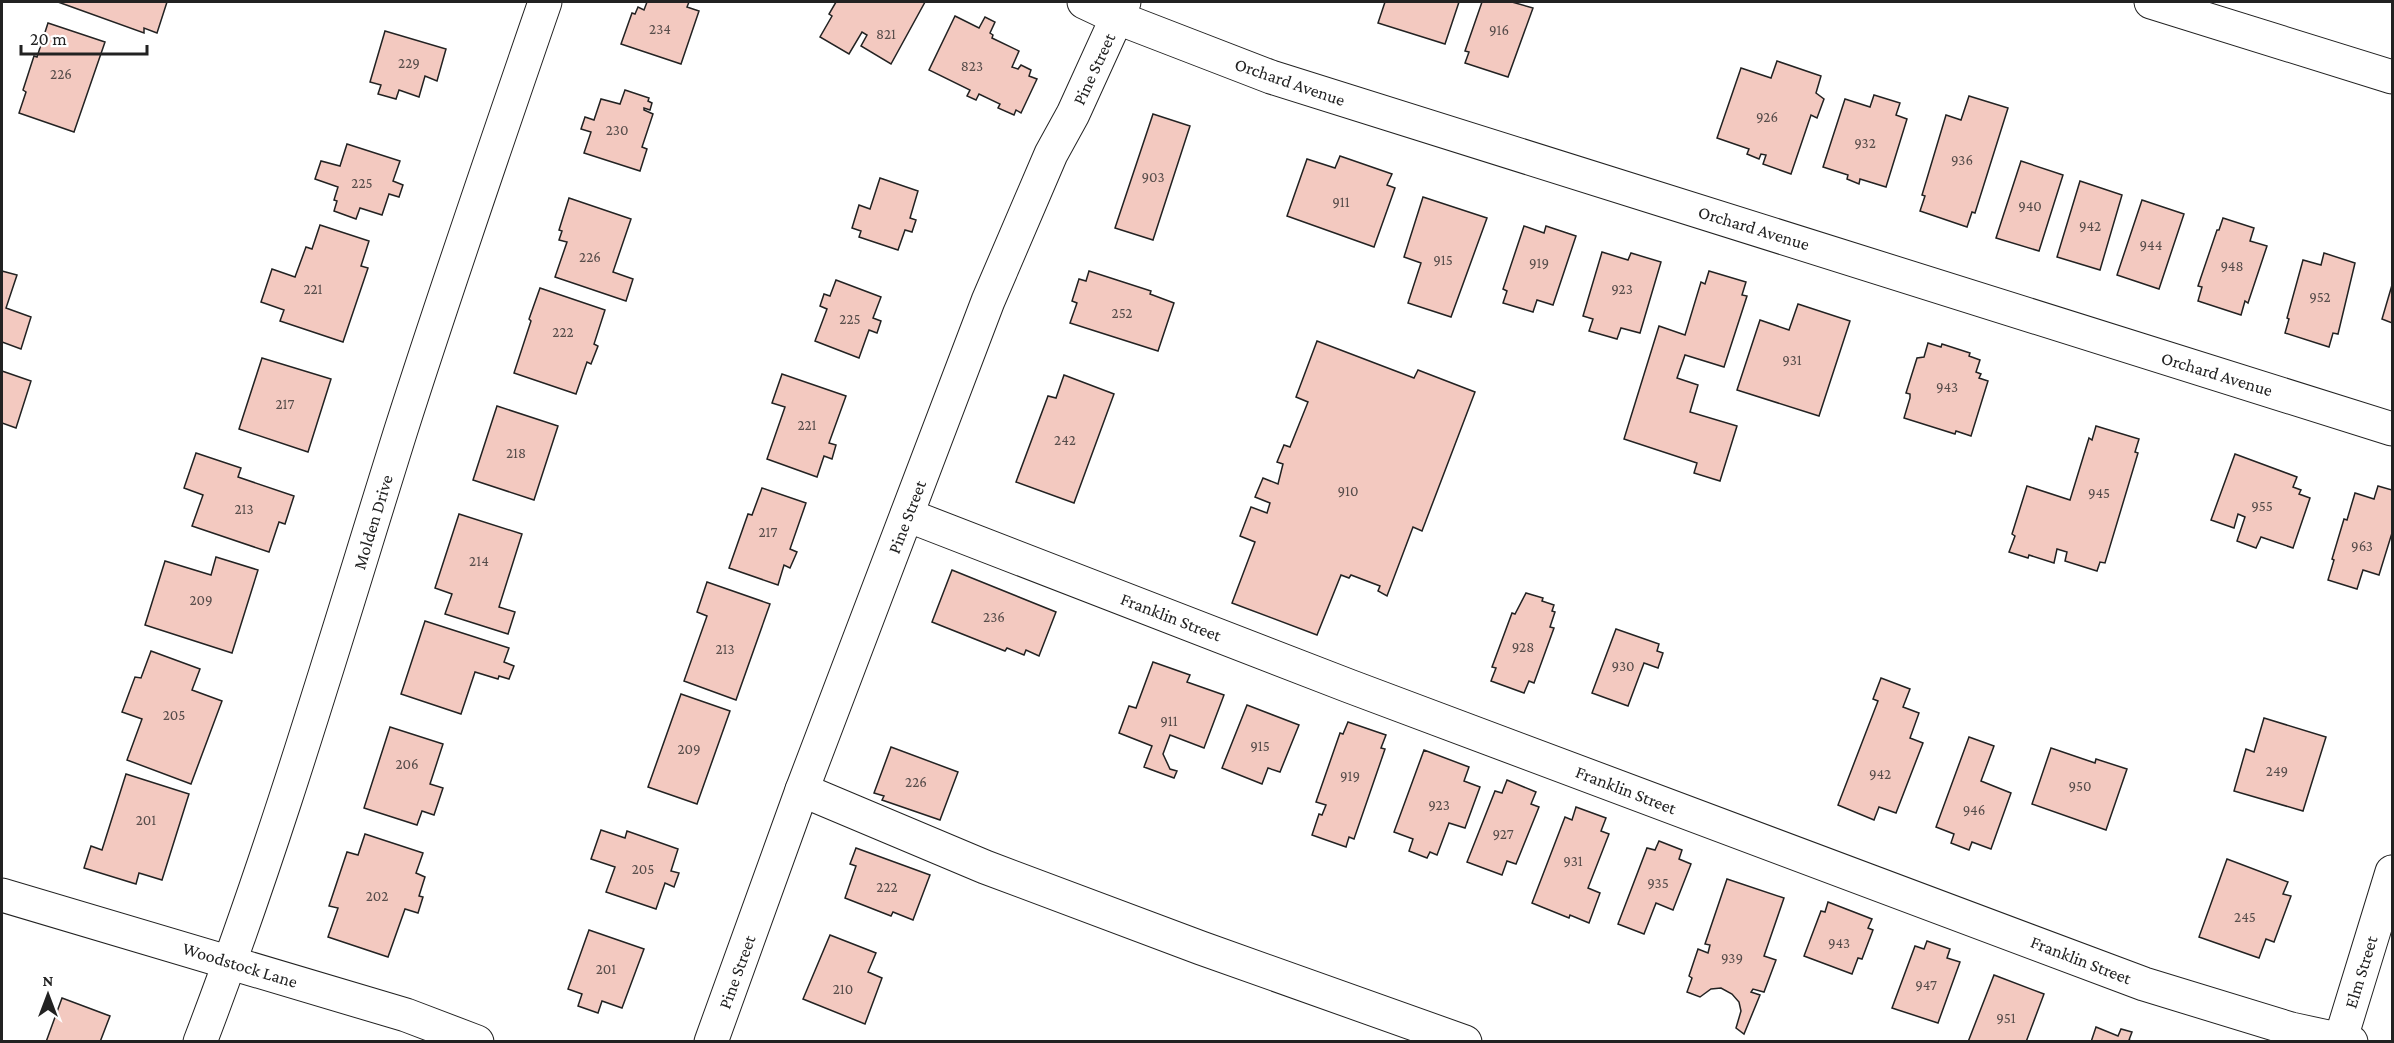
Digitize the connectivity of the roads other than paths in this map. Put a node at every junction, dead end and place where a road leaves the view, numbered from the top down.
1 (545, 2) edge
2 (1084, 2) edge
3 (2151, 2) edge
4 (1121, 10) edge
5 (2392, 77) edge
6 (2392, 429) edge
7 (907, 515) junction
8 (802, 790) junction
9 (2392, 872) edge
10 (2, 895) edge
11 (230, 962) junction
12 (2346, 1040) edge
13 (200, 1041) edge
14 (477, 1041) edge
15 (711, 1041) edge
16 (1465, 1041) edge

1 - 11 street, Molden Drive
2 - 4 street, Orchard Avenue
3 - 5 street
4 - 6 street, Orchard Avenue
4 - 7 street, Pine Street
7 - 8 street, Pine Street
7 - 12 street, Franklin Street
8 - 15 street, Pine Street
8 - 16 street
9 - 12 street, Elm Street
10 - 11 street, Woodstock Lane
11 - 13 street, Molden Drive
11 - 14 street, Woodstock Lane

